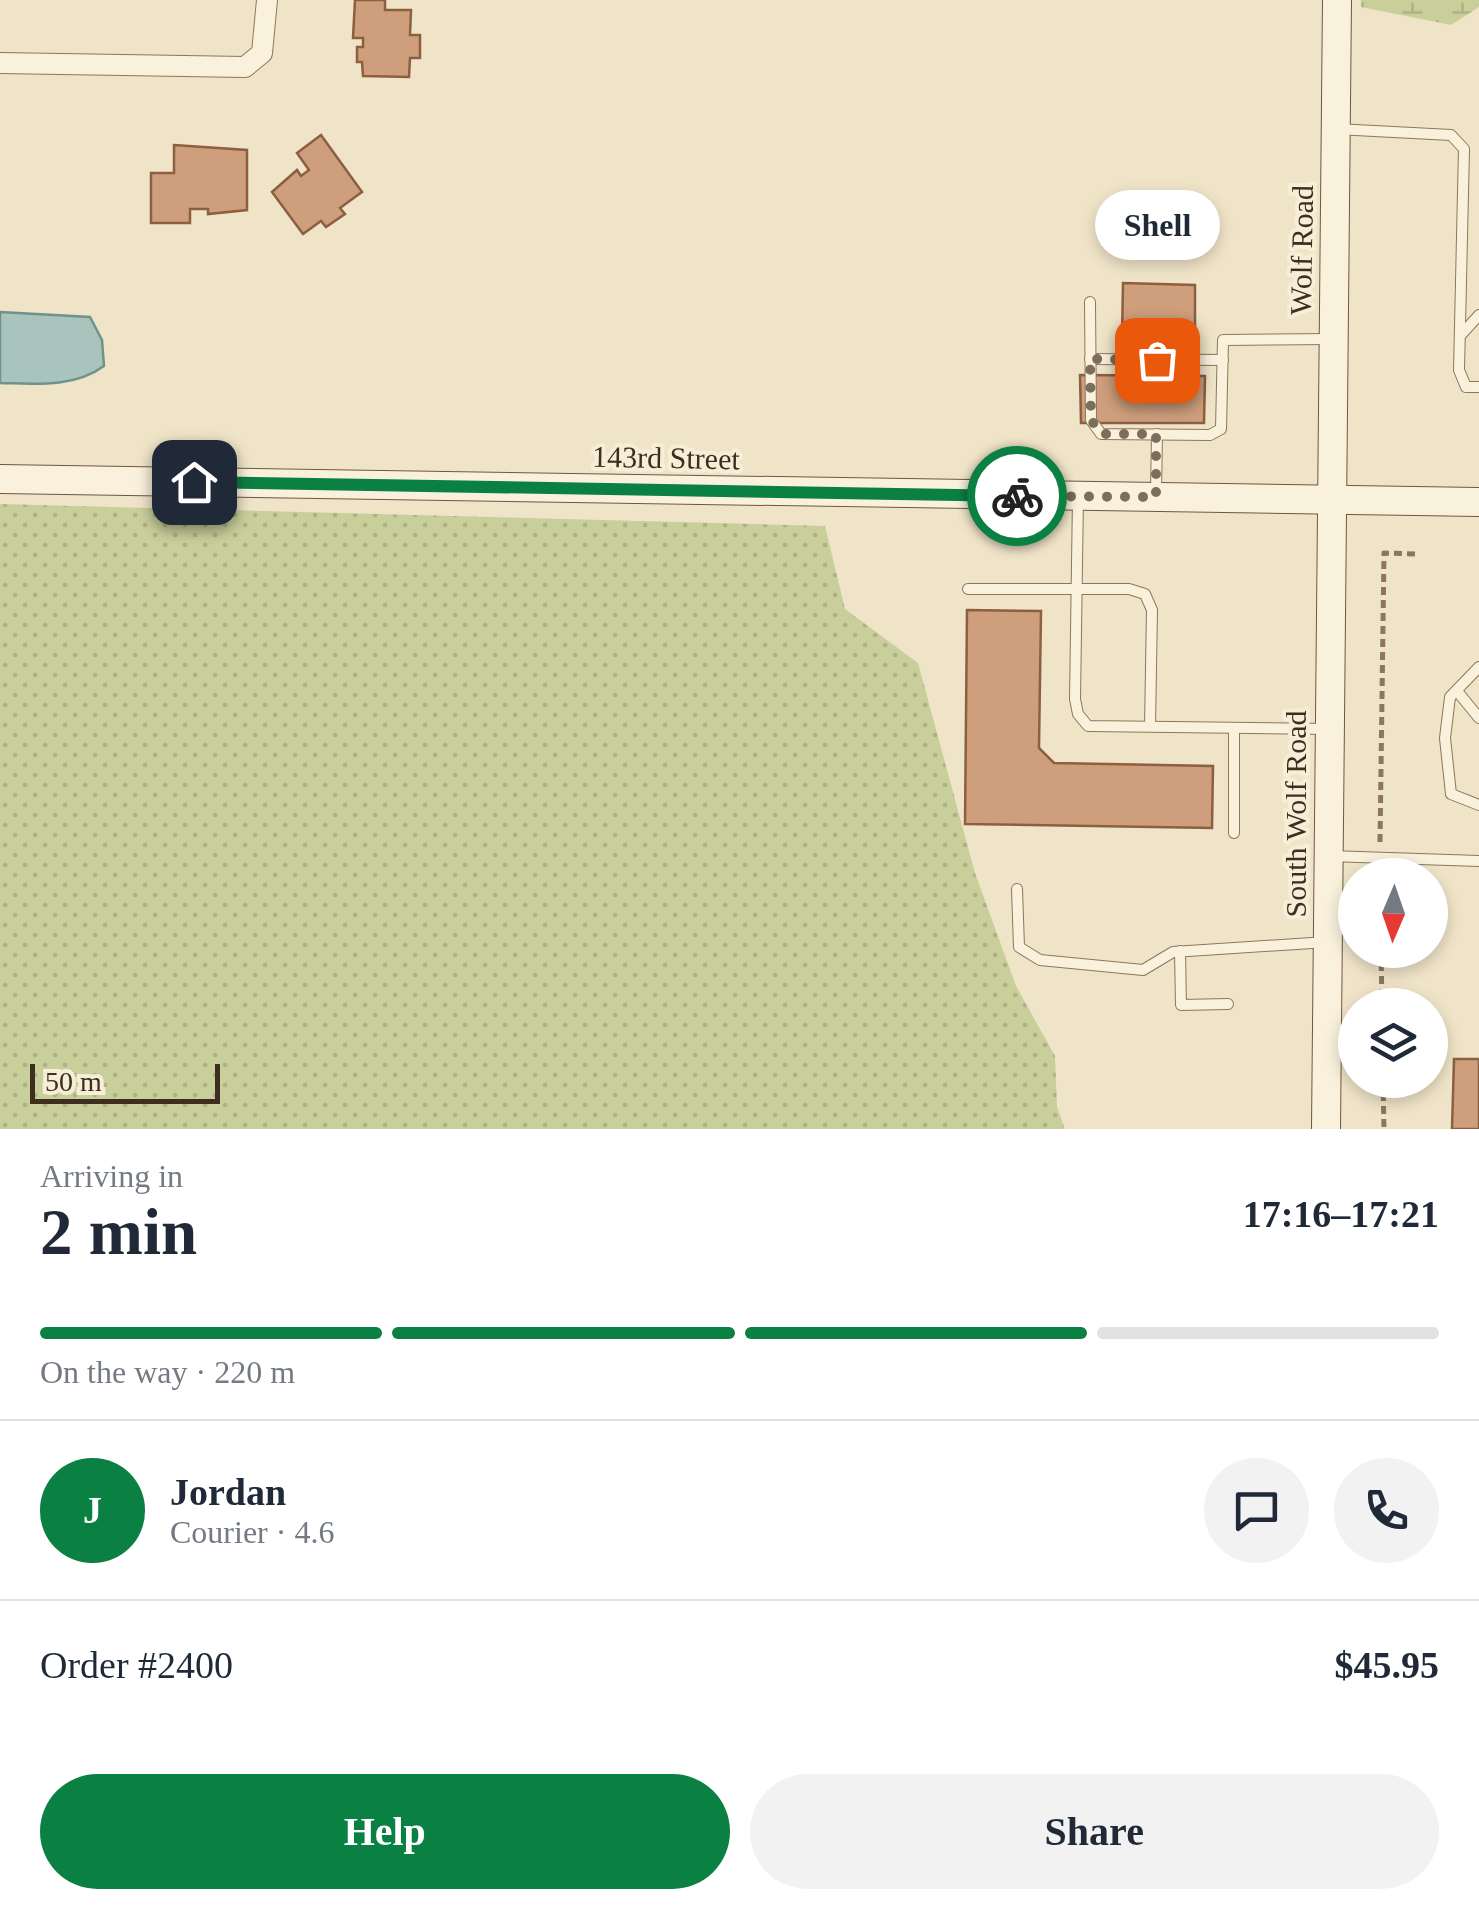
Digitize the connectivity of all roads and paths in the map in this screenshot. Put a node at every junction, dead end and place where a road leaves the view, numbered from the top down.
1 (267, 0) edge
2 (1336, 0) edge
3 (0, 63) edge
4 (1335, 129) junction
5 (1464, 149) junction
6 (1479, 149) edge
7 (1090, 302) dead end
8 (1479, 316) edge
9 (1460, 336) junction
10 (1333, 338) junction
11 (1090, 359) junction
12 (1224, 360) junction
13 (1479, 387) edge
14 (1156, 434) junction
15 (0, 479) edge
16 (1078, 496) junction
17 (1156, 497) junction
18 (1331, 500) junction
19 (1479, 502) edge
20 (1417, 554) dead end
21 (968, 589) dead end
22 (1076, 589) junction
23 (1479, 667) edge
24 (1456, 690) junction
25 (1479, 718) edge
26 (1150, 726) junction
27 (1234, 728) junction
28 (1329, 729) junction
29 (1479, 805) edge
30 (1234, 832) dead end
31 (1328, 856) junction
32 (1380, 858) joint
33 (1448, 861) edge
34 (1479, 862) edge
35 (1016, 889) dead end
36 (1328, 942) junction
37 (1180, 952) junction
38 (1228, 1004) dead end
39 (1383, 1098) edge
40 (1326, 1129) edge
41 (1384, 1129) edge

1 - 3 street
2 - 4 main road, Wolf Road
4 - 5 lane
4 - 10 main road, Wolf Road
5 - 6 lane
5 - 9 lane
7 - 11 lane
8 - 9 lane
9 - 13 lane
10 - 12 lane
10 - 18 main road, Wolf Road
11 - 12 lane
11 - 14 lane
12 - 14 lane
14 - 17 lane
15 - 16 main road, 143rd Street
16 - 17 main road, 143rd Street
16 - 22 lane
17 - 18 main road, 143rd Street
18 - 19 main road, 143rd Street
18 - 28 main road, South Wolf Road
20 - 32 path
21 - 22 lane
22 - 26 lane
22 - 26 lane
23 - 24 lane
24 - 25 lane
24 - 29 lane
26 - 27 lane
27 - 28 lane
27 - 30 lane
28 - 31 main road, South Wolf Road
31 - 32 lane
31 - 36 main road, South Wolf Road
33 - 34 lane
35 - 37 lane
36 - 37 lane
36 - 40 main road, South Wolf Road
37 - 38 lane
39 - 41 path

